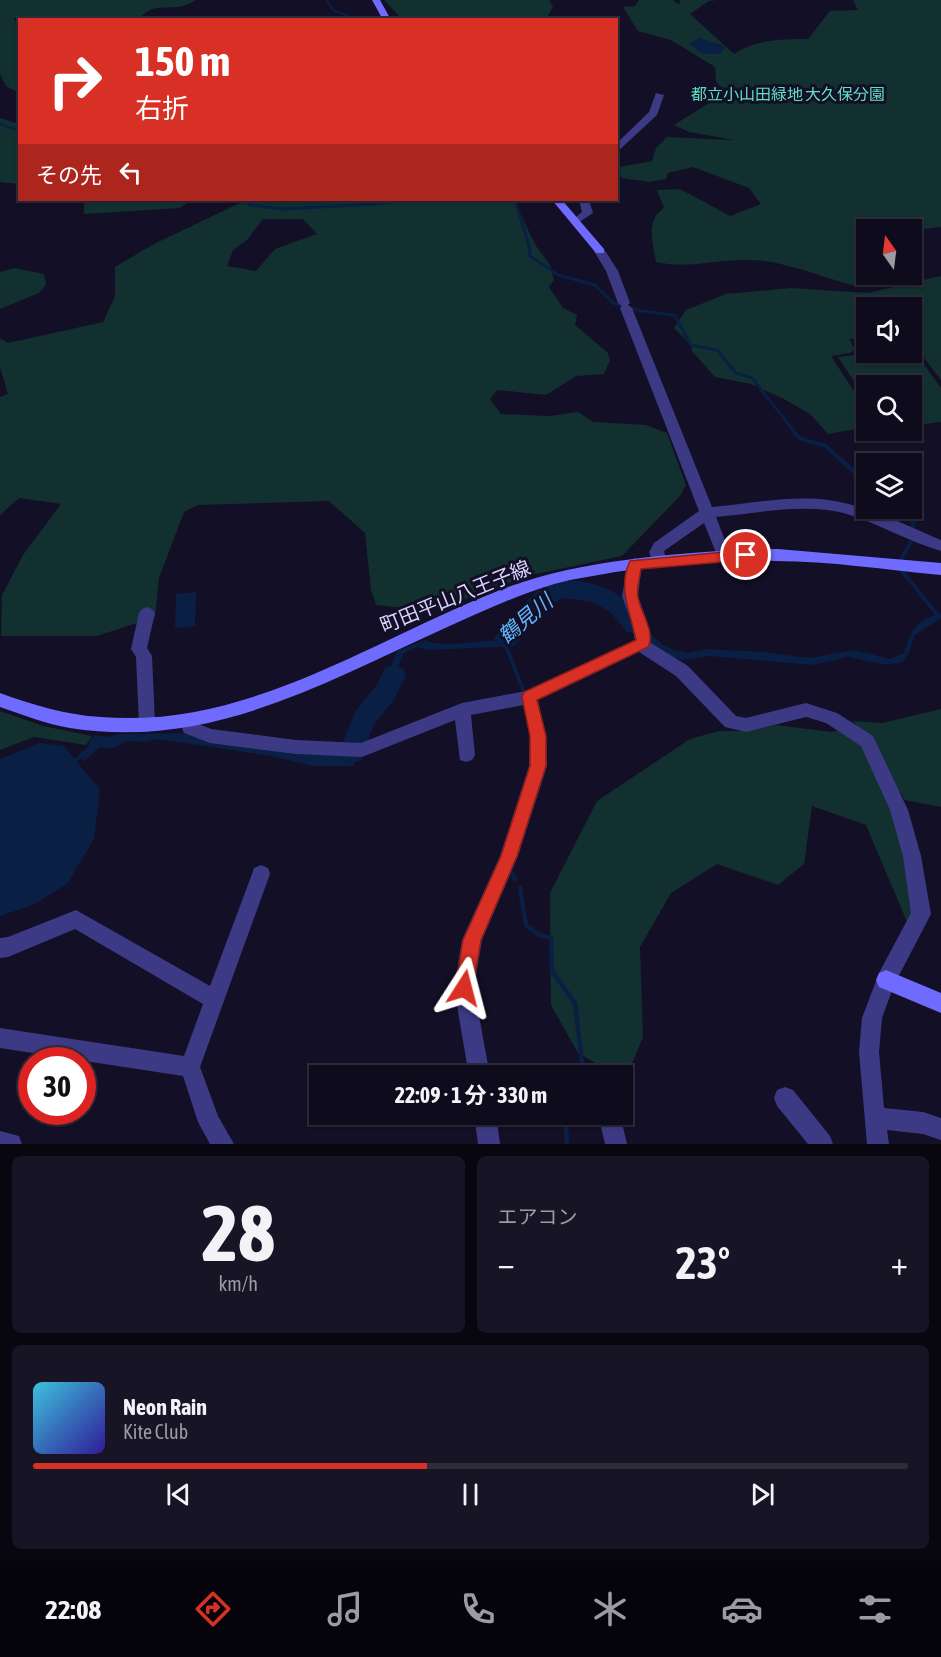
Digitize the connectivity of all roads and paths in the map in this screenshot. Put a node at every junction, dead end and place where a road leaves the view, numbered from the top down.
1 (376, 0) edge
2 (386, 18) edge
3 (659, 95) dead end
4 (618, 136) edge
5 (628, 138) junction
6 (618, 148) edge
7 (557, 201) edge
8 (584, 201) edge
9 (575, 222) junction
10 (600, 251) joint
11 (707, 513) junction
12 (941, 546) edge
13 (724, 556) junction
14 (659, 561) junction
15 (635, 564) junction
16 (941, 569) edge
17 (147, 613) dead end
18 (642, 644) junction
19 (529, 697) junction
20 (0, 700) edge
21 (462, 710) junction
22 (187, 721) junction
23 (147, 724) junction
24 (466, 755) dead end
25 (261, 874) dead end
26 (0, 948) edge
27 (886, 980) junction
28 (214, 1000) junction
29 (941, 1003) edge
30 (0, 1038) edge
31 (478, 1065) edge
32 (190, 1067) junction
33 (785, 1098) dead end
34 (874, 1118) junction
35 (486, 1125) edge
36 (612, 1125) edge
37 (941, 1129) edge
38 (0, 1142) edge
39 (220, 1143) edge
40 (11, 1144) edge
41 (489, 1144) edge
42 (616, 1144) edge
43 (822, 1144) edge
44 (878, 1144) edge

1 - 2 main road
3 - 5 street
4 - 5 street
5 - 6 street
7 - 9 main road
8 - 9 street
9 - 10 main road
10 - 11 street
11 - 12 street
11 - 13 street
11 - 14 street
13 - 14 main road, 町田平山八王子線
13 - 16 main road, 町田平山八王子線
14 - 15 main road, 町田平山八王子線
15 - 18 street
15 - 22 main road, 町田平山八王子線
17 - 23 street
18 - 19 street
18 - 27 street
19 - 21 street
19 - 31 street
20 - 23 main road, 町田平山八王子線
21 - 22 street
21 - 24 street
22 - 23 main road, 町田平山八王子線
25 - 28 street
26 - 28 street
27 - 29 main road
27 - 34 street
28 - 32 street
30 - 32 street
32 - 39 street
33 - 43 street
34 - 37 street
34 - 44 street
35 - 41 street
36 - 42 street
38 - 40 street

